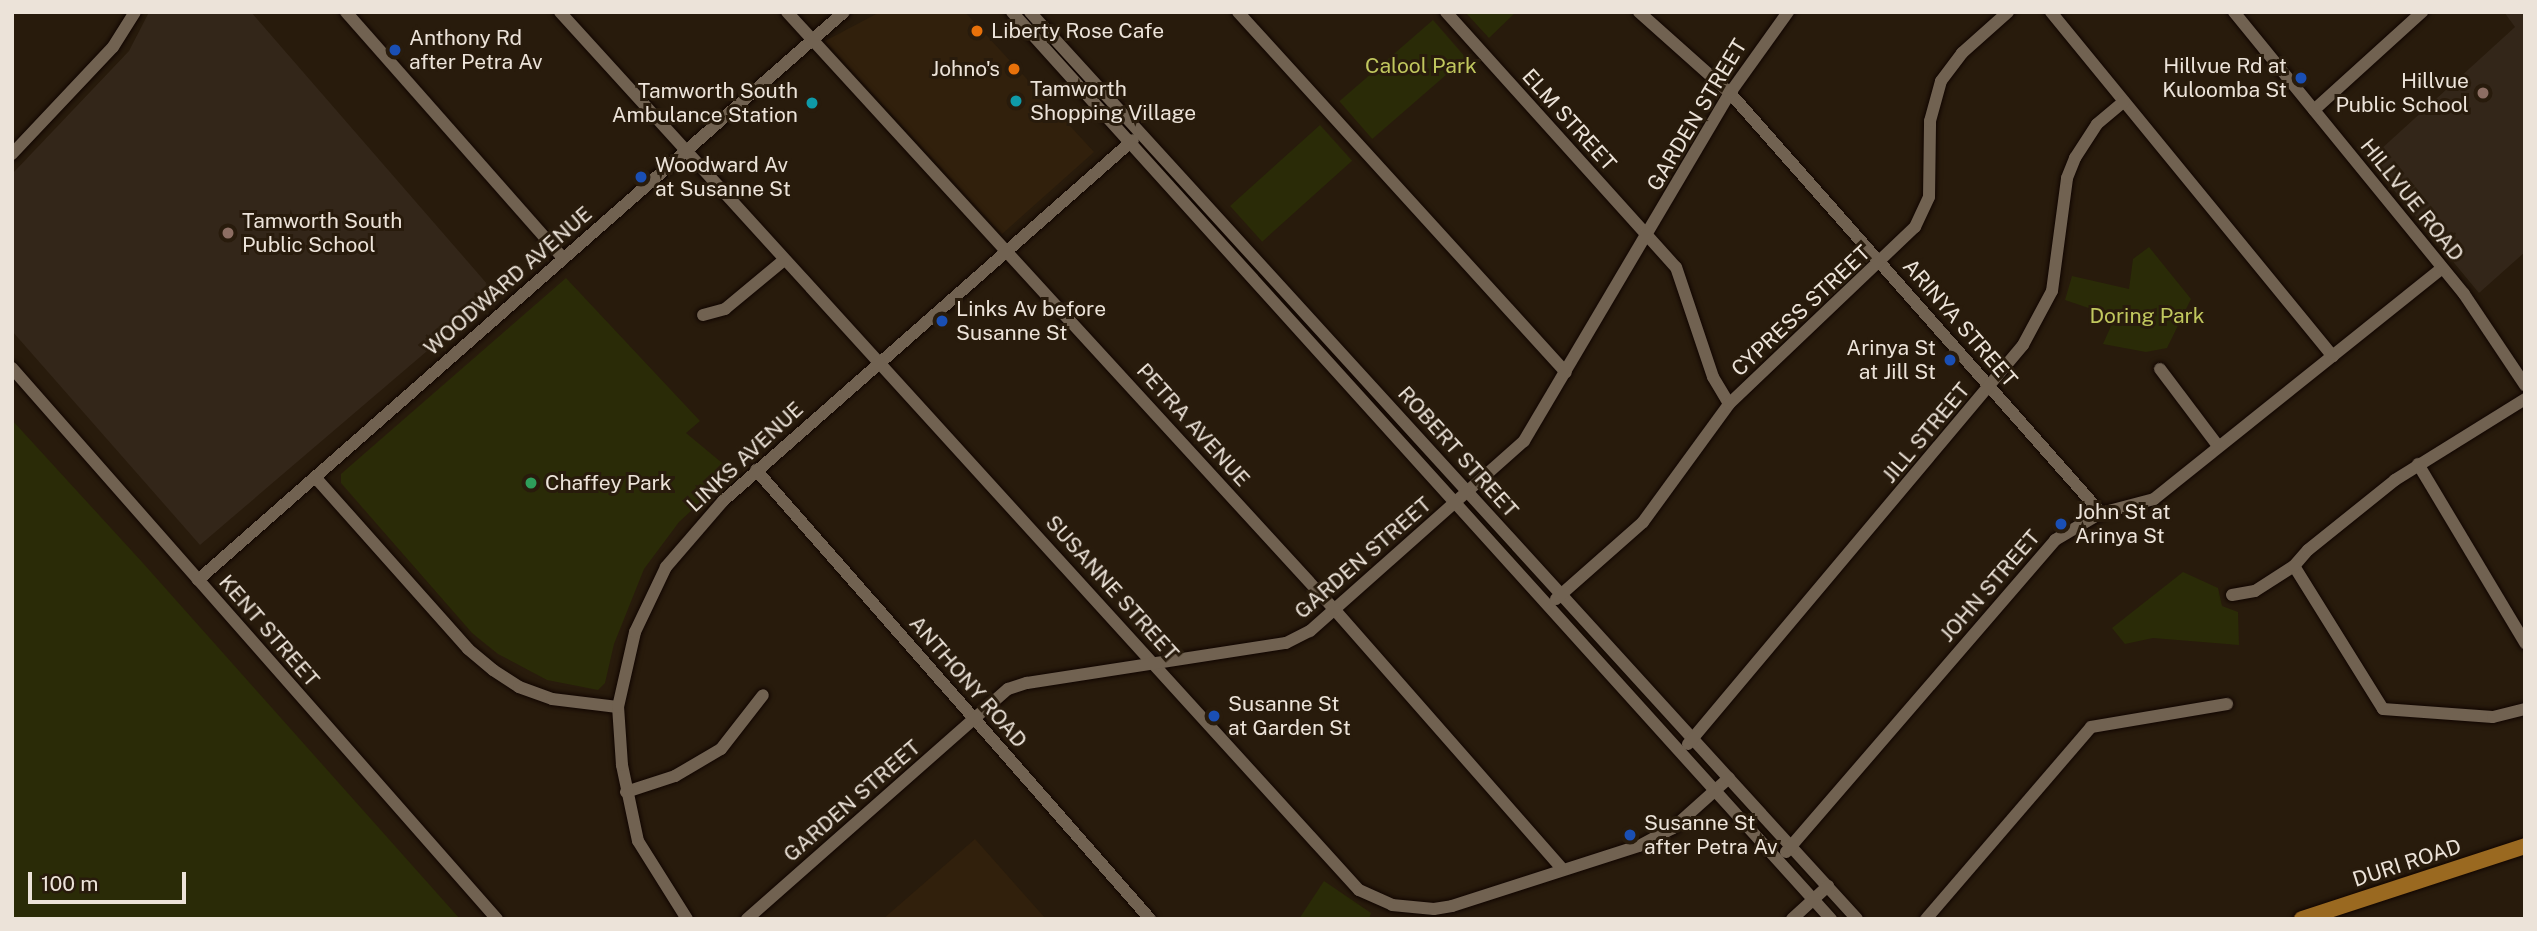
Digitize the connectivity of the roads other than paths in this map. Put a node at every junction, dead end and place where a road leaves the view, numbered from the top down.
1 (135, 12) edge
2 (346, 12) edge
3 (561, 12) edge
4 (787, 12) edge
5 (844, 12) edge
6 (1012, 12) edge
7 (1030, 12) edge
8 (1238, 12) edge
9 (1446, 12) edge
10 (1639, 12) edge
11 (1788, 12) edge
12 (2008, 12) edge
13 (2051, 12) edge
14 (2234, 12) edge
15 (2422, 12) edge
16 (812, 40) junction
17 (1730, 93) junction
18 (2124, 101) junction
19 (2314, 110) junction
20 (1141, 134) junction
21 (1128, 143) junction
22 (684, 152) junction
23 (12, 155) edge
24 (1648, 235) junction
25 (1008, 249) junction
26 (563, 258) junction
27 (784, 260) junction
28 (1882, 262) junction
29 (2442, 268) junction
30 (703, 315) dead end
31 (2333, 356) junction
32 (877, 362) junction
33 (12, 368) edge
34 (2160, 369) dead end
35 (1566, 372) junction
36 (2525, 385) edge
37 (1989, 388) junction
38 (2525, 398) edge
39 (1729, 404) junction
40 (2218, 446) junction
41 (2418, 464) junction
42 (756, 470) junction
43 (315, 477) junction
44 (1469, 491) junction
45 (1456, 504) junction
46 (2101, 513) junction
47 (2294, 566) junction
48 (198, 580) junction
49 (1562, 594) junction
50 (2232, 595) dead end
51 (1548, 606) junction
52 (1334, 609) junction
53 (2525, 643) edge
54 (1155, 664) junction
55 (763, 695) dead end
56 (2227, 704) dead end
57 (618, 707) junction
58 (2525, 709) edge
59 (975, 719) junction
60 (1692, 739) junction
61 (1681, 752) junction
62 (1729, 778) junction
63 (1716, 790) junction
64 (626, 792) junction
65 (1792, 846) junction
66 (2525, 846) edge
67 (1779, 860) junction
68 (1563, 870) junction
69 (1828, 886) junction
70 (1814, 901) junction
71 (497, 919) edge
72 (687, 919) edge
73 (747, 919) edge
74 (1150, 919) edge
75 (1792, 919) edge
76 (1830, 919) edge
77 (1857, 919) edge
78 (1926, 919) edge
79 (2302, 919) edge

1 - 23 street
2 - 26 street
3 - 22 street, SUSANNE STREET
4 - 16 street, PETRA AVENUE
5 - 16 street, WOODWARD AVENUE
6 - 21 street, ROBERT STREET
7 - 20 street, ROBERT STREET
8 - 35 street
9 - 24 street, ELM STREET
10 - 17 street, ARINYA STREET
11 - 17 street, GARDEN STREET
12 - 28 street, CYPRESS STREET
13 - 18 street
14 - 19 street, HILLVUE ROAD
15 - 19 street
16 - 22 street, WOODWARD AVENUE
16 - 25 street, PETRA AVENUE
17 - 24 street, GARDEN STREET
17 - 28 street, ARINYA STREET
18 - 31 street
18 - 37 street, JILL STREET
19 - 29 street, HILLVUE ROAD
20 - 21 street, LINKS AVENUE
20 - 44 street, ROBERT STREET
21 - 25 street, LINKS AVENUE
21 - 45 street, ROBERT STREET
22 - 26 street, WOODWARD AVENUE
22 - 27 street, SUSANNE STREET
24 - 35 street, GARDEN STREET
24 - 39 street, ELM STREET
25 - 32 street, LINKS AVENUE
25 - 52 street, PETRA AVENUE
26 - 43 street, WOODWARD AVENUE
27 - 30 street
27 - 32 street, SUSANNE STREET
28 - 37 street, ARINYA STREET
28 - 39 street, CYPRESS STREET
29 - 31 street, JOHN STREET
29 - 36 street, HILLVUE ROAD
31 - 40 street, JOHN STREET
32 - 42 street, LINKS AVENUE
32 - 54 street, SUSANNE STREET
33 - 48 street, KENT STREET
34 - 40 street
35 - 44 street, GARDEN STREET
37 - 46 street, ARINYA STREET
37 - 60 street, JILL STREET
38 - 41 street
39 - 49 street, CYPRESS STREET
40 - 46 street, JOHN STREET
41 - 47 street
41 - 53 street
42 - 57 street, LINKS AVENUE
42 - 59 street, ANTHONY ROAD
43 - 48 street, WOODWARD AVENUE
43 - 57 street
44 - 45 street, GARDEN STREET
44 - 49 street, ROBERT STREET
45 - 51 street, ROBERT STREET
45 - 52 street, GARDEN STREET
46 - 65 street, JOHN STREET
47 - 50 street
47 - 58 street
48 - 71 street, KENT STREET
49 - 51 street, CYPRESS STREET
49 - 60 street, ROBERT STREET
51 - 61 street, ROBERT STREET
52 - 54 street, GARDEN STREET
52 - 68 street, PETRA AVENUE
54 - 59 street, GARDEN STREET
54 - 68 street, SUSANNE STREET
55 - 64 street
56 - 78 street
57 - 64 street, LINKS AVENUE
59 - 73 street, GARDEN STREET
59 - 74 street, ANTHONY ROAD
60 - 61 street, JILL STREET
60 - 62 street, ROBERT STREET
61 - 63 street, ROBERT STREET
62 - 63 street, SUSANNE STREET
62 - 65 street, ROBERT STREET
63 - 67 street, ROBERT STREET
63 - 68 street, SUSANNE STREET
64 - 72 street, LINKS AVENUE
65 - 67 street, JOHN STREET
65 - 69 street, ROBERT STREET
66 - 79 main road, DURI ROAD
67 - 70 street, ROBERT STREET
69 - 70 street
69 - 77 street, ROBERT STREET
70 - 75 street
70 - 76 street, ROBERT STREET

